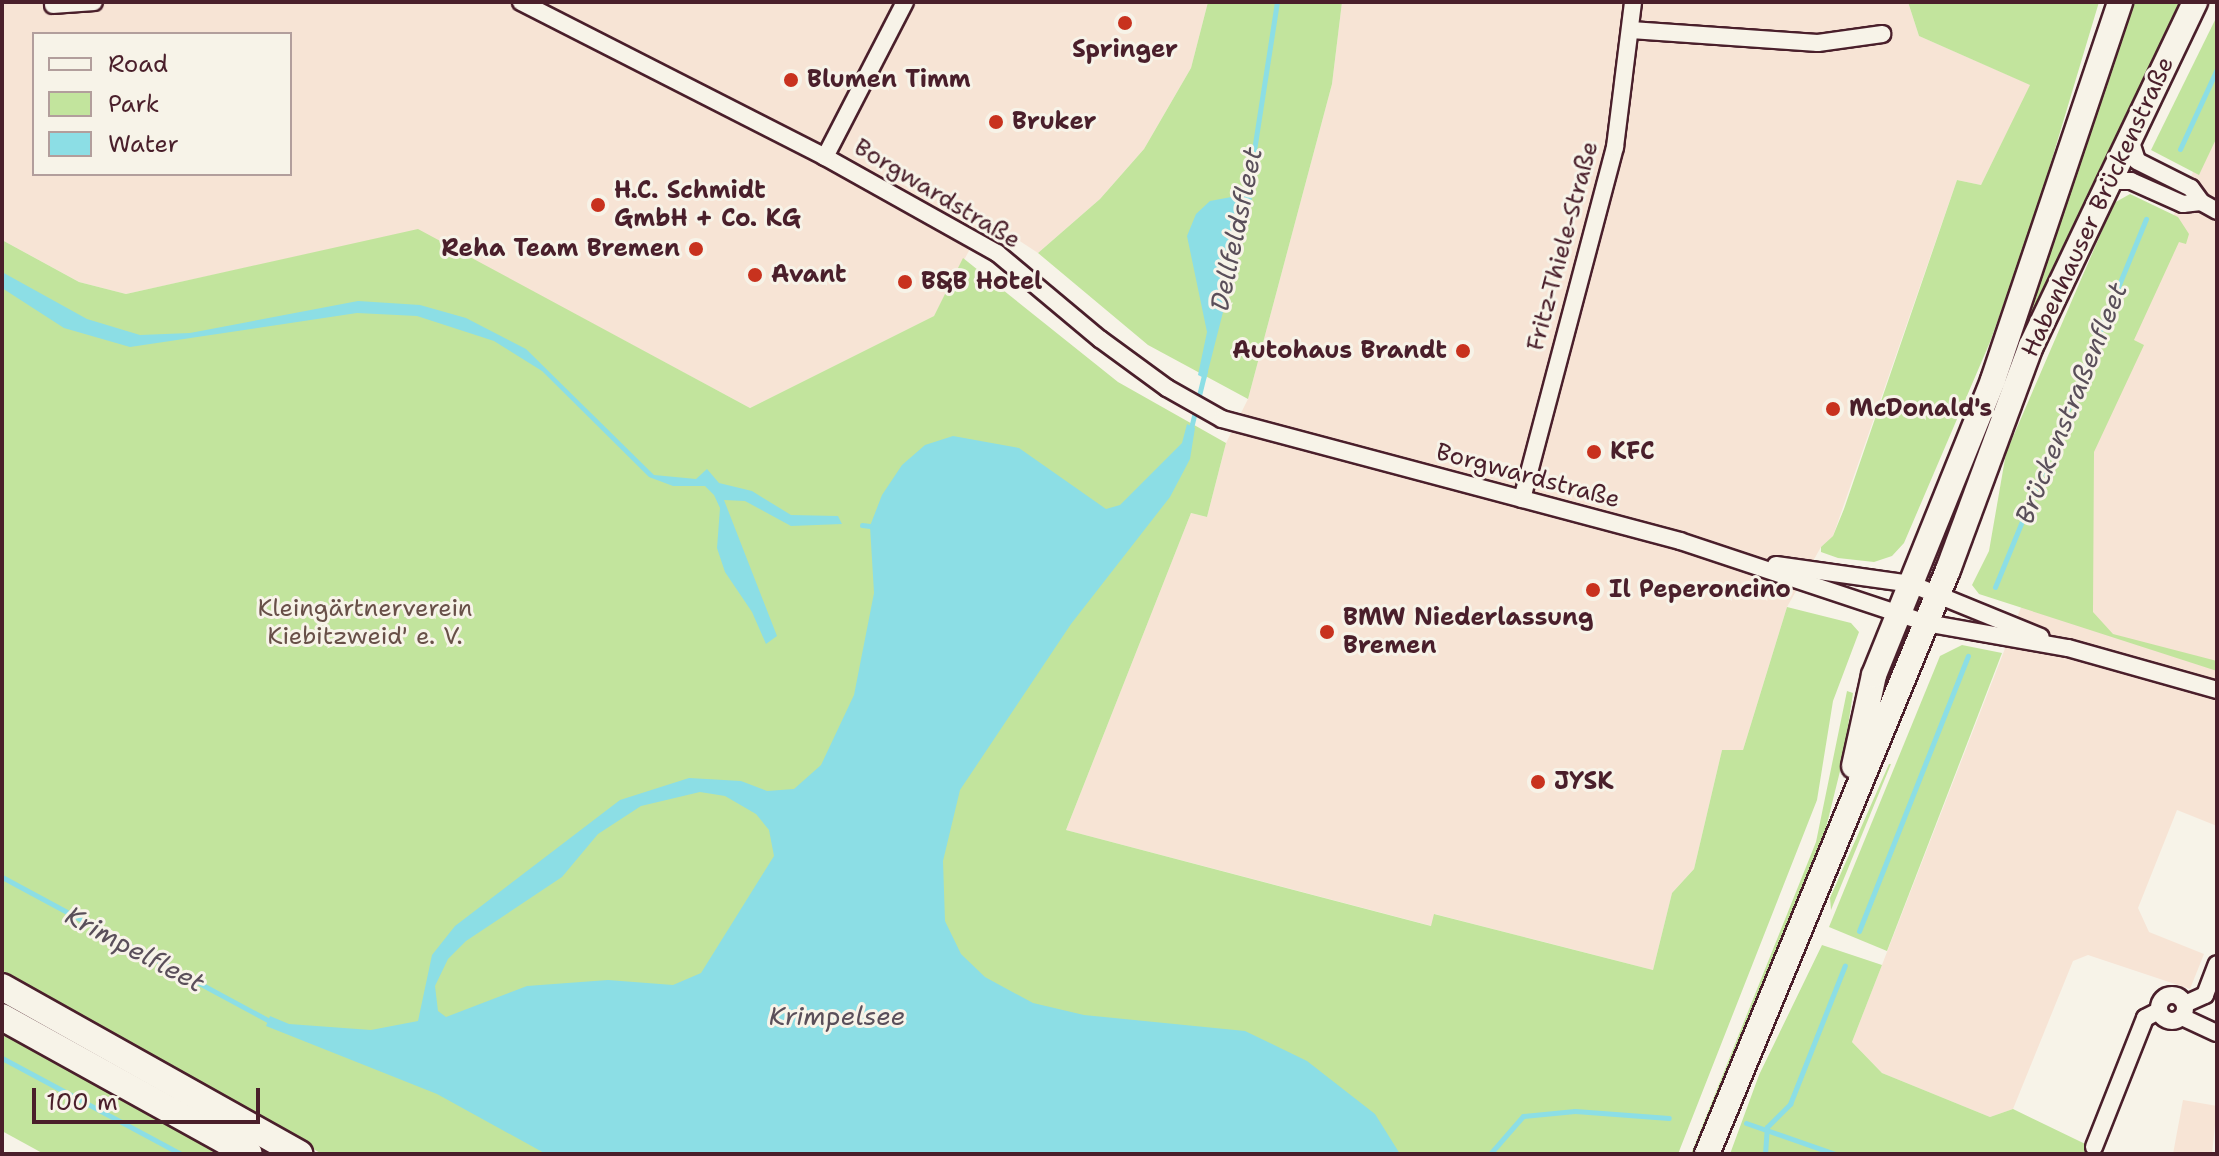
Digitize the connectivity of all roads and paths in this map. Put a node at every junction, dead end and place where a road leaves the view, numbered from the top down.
1 (94, 2) edge
2 (521, 2) edge
3 (905, 2) edge
4 (1633, 2) edge
5 (2120, 2) edge
6 (2195, 2) edge
7 (53, 5) dead end
8 (1631, 30) junction
9 (1882, 34) dead end
10 (2129, 136) junction
11 (825, 157) junction
12 (2106, 181) junction
13 (2201, 202) junction
14 (2217, 211) edge
15 (1522, 499) junction
16 (1730, 558) junction
17 (1911, 584) junction
18 (1938, 595) junction
19 (1899, 613) junction
20 (1926, 623) junction
21 (2068, 648) junction
22 (2217, 690) edge
23 (1843, 815) junction
24 (2217, 964) edge
25 (2, 987) edge
26 (2184, 1011) junction
27 (2, 1017) edge
28 (2217, 1033) edge
29 (2094, 1147) dead end
30 (249, 1154) edge
31 (299, 1154) edge
32 (1707, 1154) edge

1 - 7 street
2 - 11 street, Borgwardstraße
3 - 11 street
4 - 8 street, Fritz-Thiele-Straße
5 - 17 main road, Habenhauser Brückenstraße
6 - 10 main road, Habenhauser Brückenstraße
8 - 9 street
8 - 15 street, Fritz-Thiele-Straße
10 - 12 main road, Habenhauser Brückenstraße
10 - 13 street
11 - 15 street, Borgwardstraße
12 - 13 street
12 - 18 main road, Habenhauser Brückenstraße
13 - 14 street
15 - 16 street, Borgwardstraße
16 - 17 street, Borgwardstraße
16 - 19 street, Borgwardstraße
17 - 18 street
17 - 19 main road, Habenhauser Brückenstraße
18 - 20 main road, Habenhauser Brückenstraße
18 - 21 street
19 - 20 street
19 - 23 main road, Habenhauser Brückenstraße
20 - 21 street
20 - 23 main road, Habenhauser Brückenstraße
21 - 22 street
23 - 32 main road, Habenhauser Brückenstraße
24 - 26 street
25 - 31 highway
26 - 28 street
26 - 29 street
27 - 30 highway

